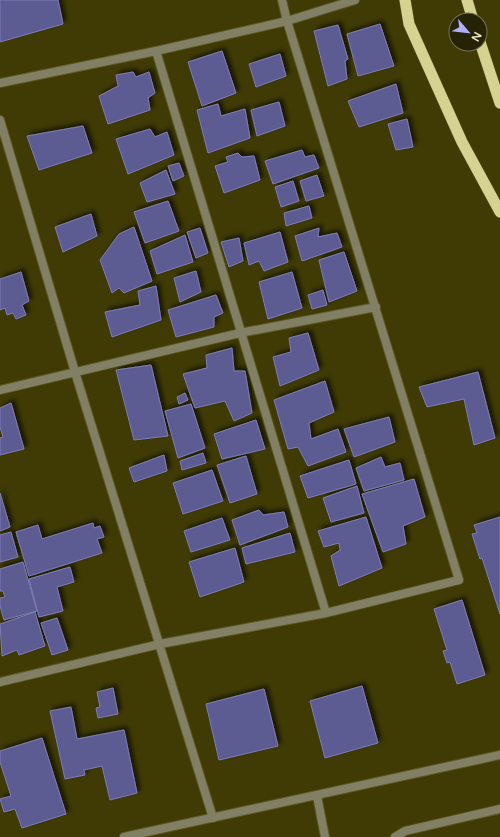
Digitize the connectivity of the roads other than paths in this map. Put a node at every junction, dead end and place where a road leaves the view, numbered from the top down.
1 (282, 0) edge
2 (355, 0) edge
3 (405, 0) edge
4 (466, 0) edge
5 (470, 12) edge
6 (287, 21) junction
7 (156, 51) junction
8 (483, 52) edge
9 (0, 84) edge
10 (500, 103) edge
11 (0, 120) edge
12 (500, 212) edge
13 (376, 307) junction
14 (240, 333) junction
15 (75, 372) junction
16 (0, 390) edge
17 (326, 613) junction
18 (160, 644) junction
19 (0, 682) edge
20 (500, 755) edge
21 (317, 796) junction
22 (500, 810) edge
23 (213, 818) junction
24 (124, 837) edge
25 (325, 837) edge
26 (395, 837) edge

1 - 6 street
2 - 6 street
3 - 12 highway
4 - 5 highway
6 - 7 street
6 - 13 street
7 - 9 street
7 - 14 street
8 - 10 highway
11 - 15 street
13 - 14 street
13 - 17 street
14 - 15 street
14 - 17 street
15 - 16 street
15 - 18 street
17 - 18 street
18 - 19 street
18 - 23 street
20 - 21 street
21 - 23 street
21 - 25 street
22 - 26 street
23 - 24 street

